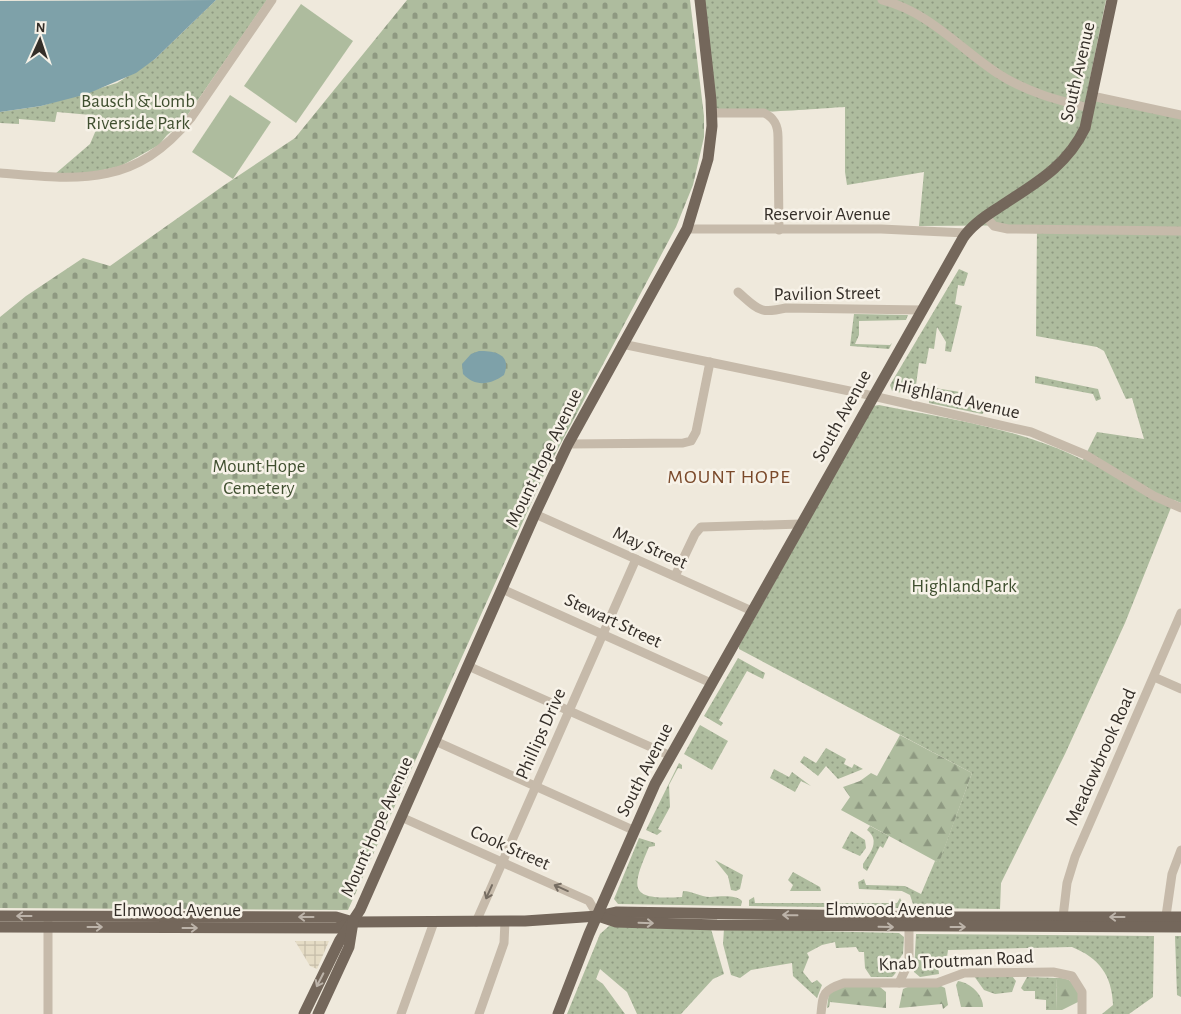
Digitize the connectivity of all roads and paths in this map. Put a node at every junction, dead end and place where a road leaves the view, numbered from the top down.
1 (272, 0) edge
2 (700, 0) edge
3 (882, 0) edge
4 (1112, 0) edge
5 (1092, 96) junction
6 (1090, 108) junction
7 (712, 113) junction
8 (1181, 115) edge
9 (0, 173) edge
10 (986, 216) junction
11 (687, 229) junction
12 (779, 230) junction
13 (1181, 231) edge
14 (966, 233) junction
15 (738, 292) dead end
16 (922, 310) junction
17 (622, 344) junction
18 (710, 362) junction
19 (872, 396) junction
20 (568, 444) junction
21 (1181, 508) edge
22 (535, 514) junction
23 (801, 524) junction
24 (636, 559) junction
25 (675, 576) junction
26 (502, 589) junction
27 (752, 611) junction
28 (1181, 614) edge
29 (603, 634) junction
30 (468, 666) junction
31 (1154, 677) junction
32 (711, 683) junction
33 (1181, 689) edge
34 (569, 711) junction
35 (435, 741) junction
36 (670, 756) junction
37 (536, 787) junction
38 (401, 817) junction
39 (633, 830) junction
40 (1181, 850) edge
41 (502, 862) junction
42 (0, 916) edge
43 (598, 916) junction
44 (1063, 917) junction
45 (1181, 917) edge
46 (505, 921) junction
47 (48, 922) junction
48 (353, 922) junction
49 (434, 922) junction
50 (476, 922) junction
51 (909, 922) junction
52 (1166, 922) junction
53 (0, 927) edge
54 (1181, 927) edge
55 (899, 983) junction
56 (48, 1014) edge
57 (304, 1014) edge
58 (318, 1014) edge
59 (402, 1014) edge
60 (479, 1014) edge
61 (558, 1014) edge
62 (821, 1014) edge
63 (1082, 1014) edge

1 - 9 street
2 - 7 main road, Mount Hope Avenue
3 - 6 street
4 - 5 main road, South Avenue
5 - 6 main road, South Avenue
5 - 8 street
6 - 10 main road, South Avenue
7 - 11 main road, Mount Hope Avenue
7 - 12 street
10 - 13 street
10 - 14 main road, South Avenue
11 - 12 street, Reservoir Avenue
11 - 17 main road, Mount Hope Avenue
12 - 14 street, Reservoir Avenue
14 - 16 main road, South Avenue
15 - 16 street, Pavilion Street
16 - 19 main road, South Avenue
17 - 18 street, Highland Avenue
17 - 20 main road, Mount Hope Avenue
18 - 19 street, Highland Avenue
18 - 20 street
19 - 21 street, Highland Avenue
19 - 23 main road, South Avenue
20 - 22 main road, Mount Hope Avenue
22 - 24 street, May Street
22 - 26 main road, Mount Hope Avenue
23 - 25 street
23 - 27 main road, South Avenue
24 - 25 street, May Street
24 - 29 street, Phillips Drive
25 - 27 street, May Street
26 - 29 street, Stewart Street
26 - 30 main road, Mount Hope Avenue
27 - 32 main road, South Avenue
28 - 31 street, Meadowbrook Road
29 - 32 street, Stewart Street
29 - 34 street, Phillips Drive
30 - 34 street
30 - 35 main road, Mount Hope Avenue
31 - 33 street
31 - 44 street, Meadowbrook Road
32 - 36 main road, South Avenue
34 - 36 street
34 - 37 street, Phillips Drive
35 - 37 street
35 - 38 main road, Mount Hope Avenue
36 - 39 main road, South Avenue
37 - 39 street
37 - 41 street, Phillips Drive
38 - 41 street, Cook Street
38 - 48 main road, Mount Hope Avenue
39 - 43 main road, South Avenue
40 - 52 street
43 -> 41 street, Cook Street
41 -> 50 street, Phillips Drive
47 -> 42 main road, Elmwood Avenue
43 - 46 main road, Elmwood Avenue
43 - 51 main road, Elmwood Avenue
43 - 61 main road, South Avenue
44 - 51 main road, Elmwood Avenue
52 -> 44 main road, Elmwood Avenue
45 - 52 main road, Elmwood Avenue
46 - 50 main road, Elmwood Avenue
46 - 60 street
47 - 48 main road, Elmwood Avenue
47 - 53 main road, Elmwood Avenue
47 - 56 street
48 - 49 main road, Elmwood Avenue
48 -> 57 main road, Mount Hope Avenue
48 - 58 main road, Mount Hope Avenue
49 - 50 main road, Elmwood Avenue
49 - 59 street
51 -> 52 main road, Elmwood Avenue
51 - 55 street
52 - 54 main road, Elmwood Avenue
55 - 62 street, Knab Troutman Road
55 - 63 street, Knab Troutman Road

